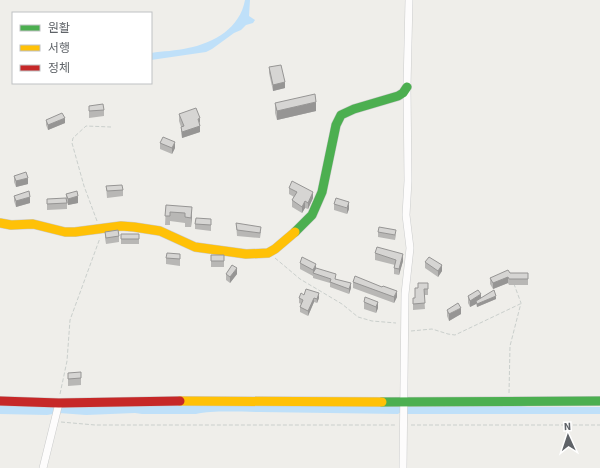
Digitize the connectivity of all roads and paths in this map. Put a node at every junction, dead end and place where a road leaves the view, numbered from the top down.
1 (409, 0) edge
2 (407, 87) junction
3 (111, 127) dead end
4 (0, 223) edge
5 (99, 229) junction
6 (268, 253) junction
7 (514, 282) edge
8 (521, 303) junction
9 (405, 323) junction
10 (404, 331) junction
11 (0, 401) edge
12 (509, 401) junction
13 (600, 401) edge
14 (403, 402) junction
15 (59, 403) junction
16 (55, 422) junction
17 (403, 425) junction
18 (600, 425) edge
19 (43, 468) edge
20 (403, 468) edge

1 - 2 street
2 - 6 street
2 - 9 street
3 - 5 path
4 - 5 street
5 - 6 street
5 - 15 path
6 - 9 path
7 - 8 path
8 - 10 path
8 - 12 path
9 - 10 street
10 - 14 street
11 - 15 street
12 - 13 street
12 - 14 street
14 - 15 street
14 - 17 street
15 - 16 street
16 - 17 path
16 - 19 street
17 - 18 path
17 - 20 street

